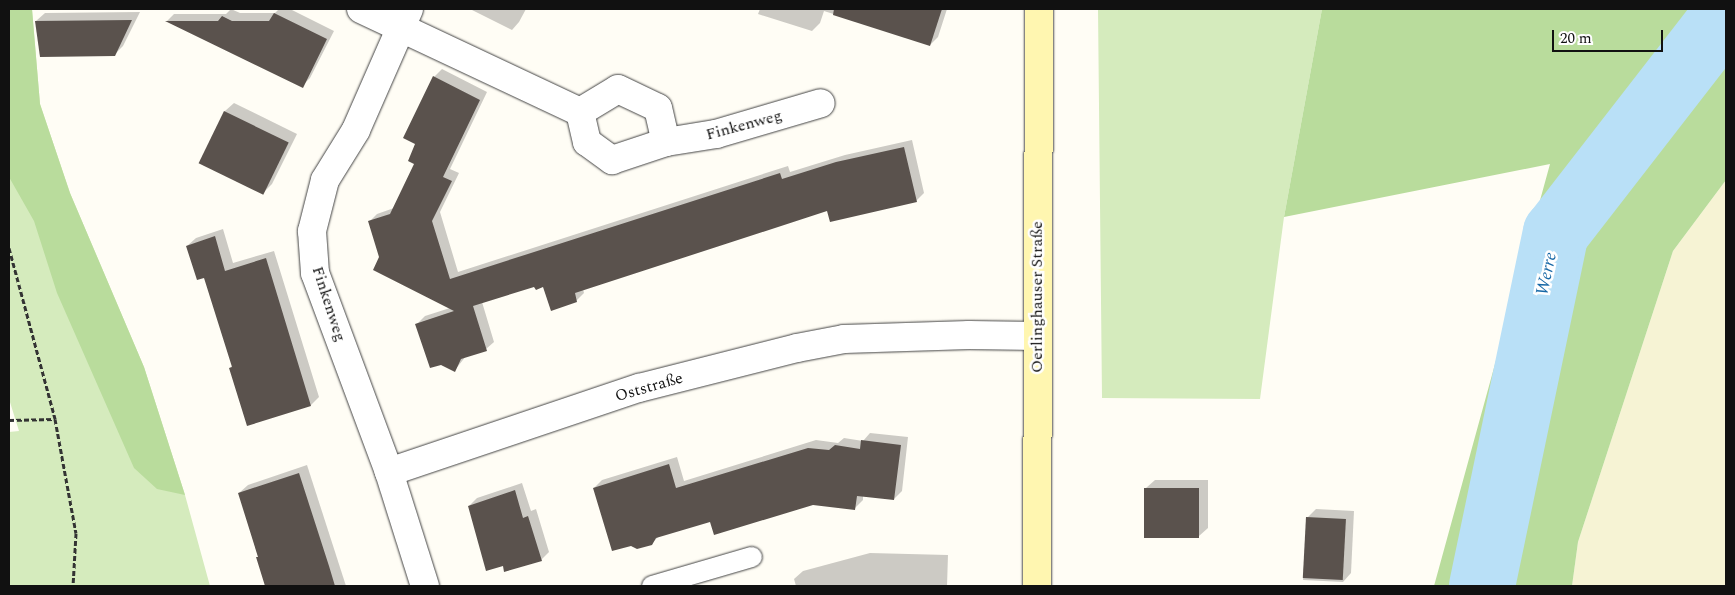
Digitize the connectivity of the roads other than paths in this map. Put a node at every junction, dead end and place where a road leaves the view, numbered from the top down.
1 (361, 9) edge
2 (1039, 9) edge
3 (405, 19) edge
4 (821, 104) dead end
5 (580, 112) junction
6 (666, 142) junction
7 (1037, 336) junction
8 (389, 472) junction
9 (752, 557) dead end
10 (425, 586) edge
11 (652, 586) edge
12 (1037, 586) edge

1 - 3 street
2 - 7 main road, Oerlinghauser Straße
3 - 5 street
3 - 8 street, Finkenweg
4 - 6 street, Finkenweg
5 - 6 street, Finkenweg
5 - 6 street
7 - 8 street, Oststraße
7 - 12 main road, Oerlinghauser Straße
8 - 10 street
9 - 11 lane

